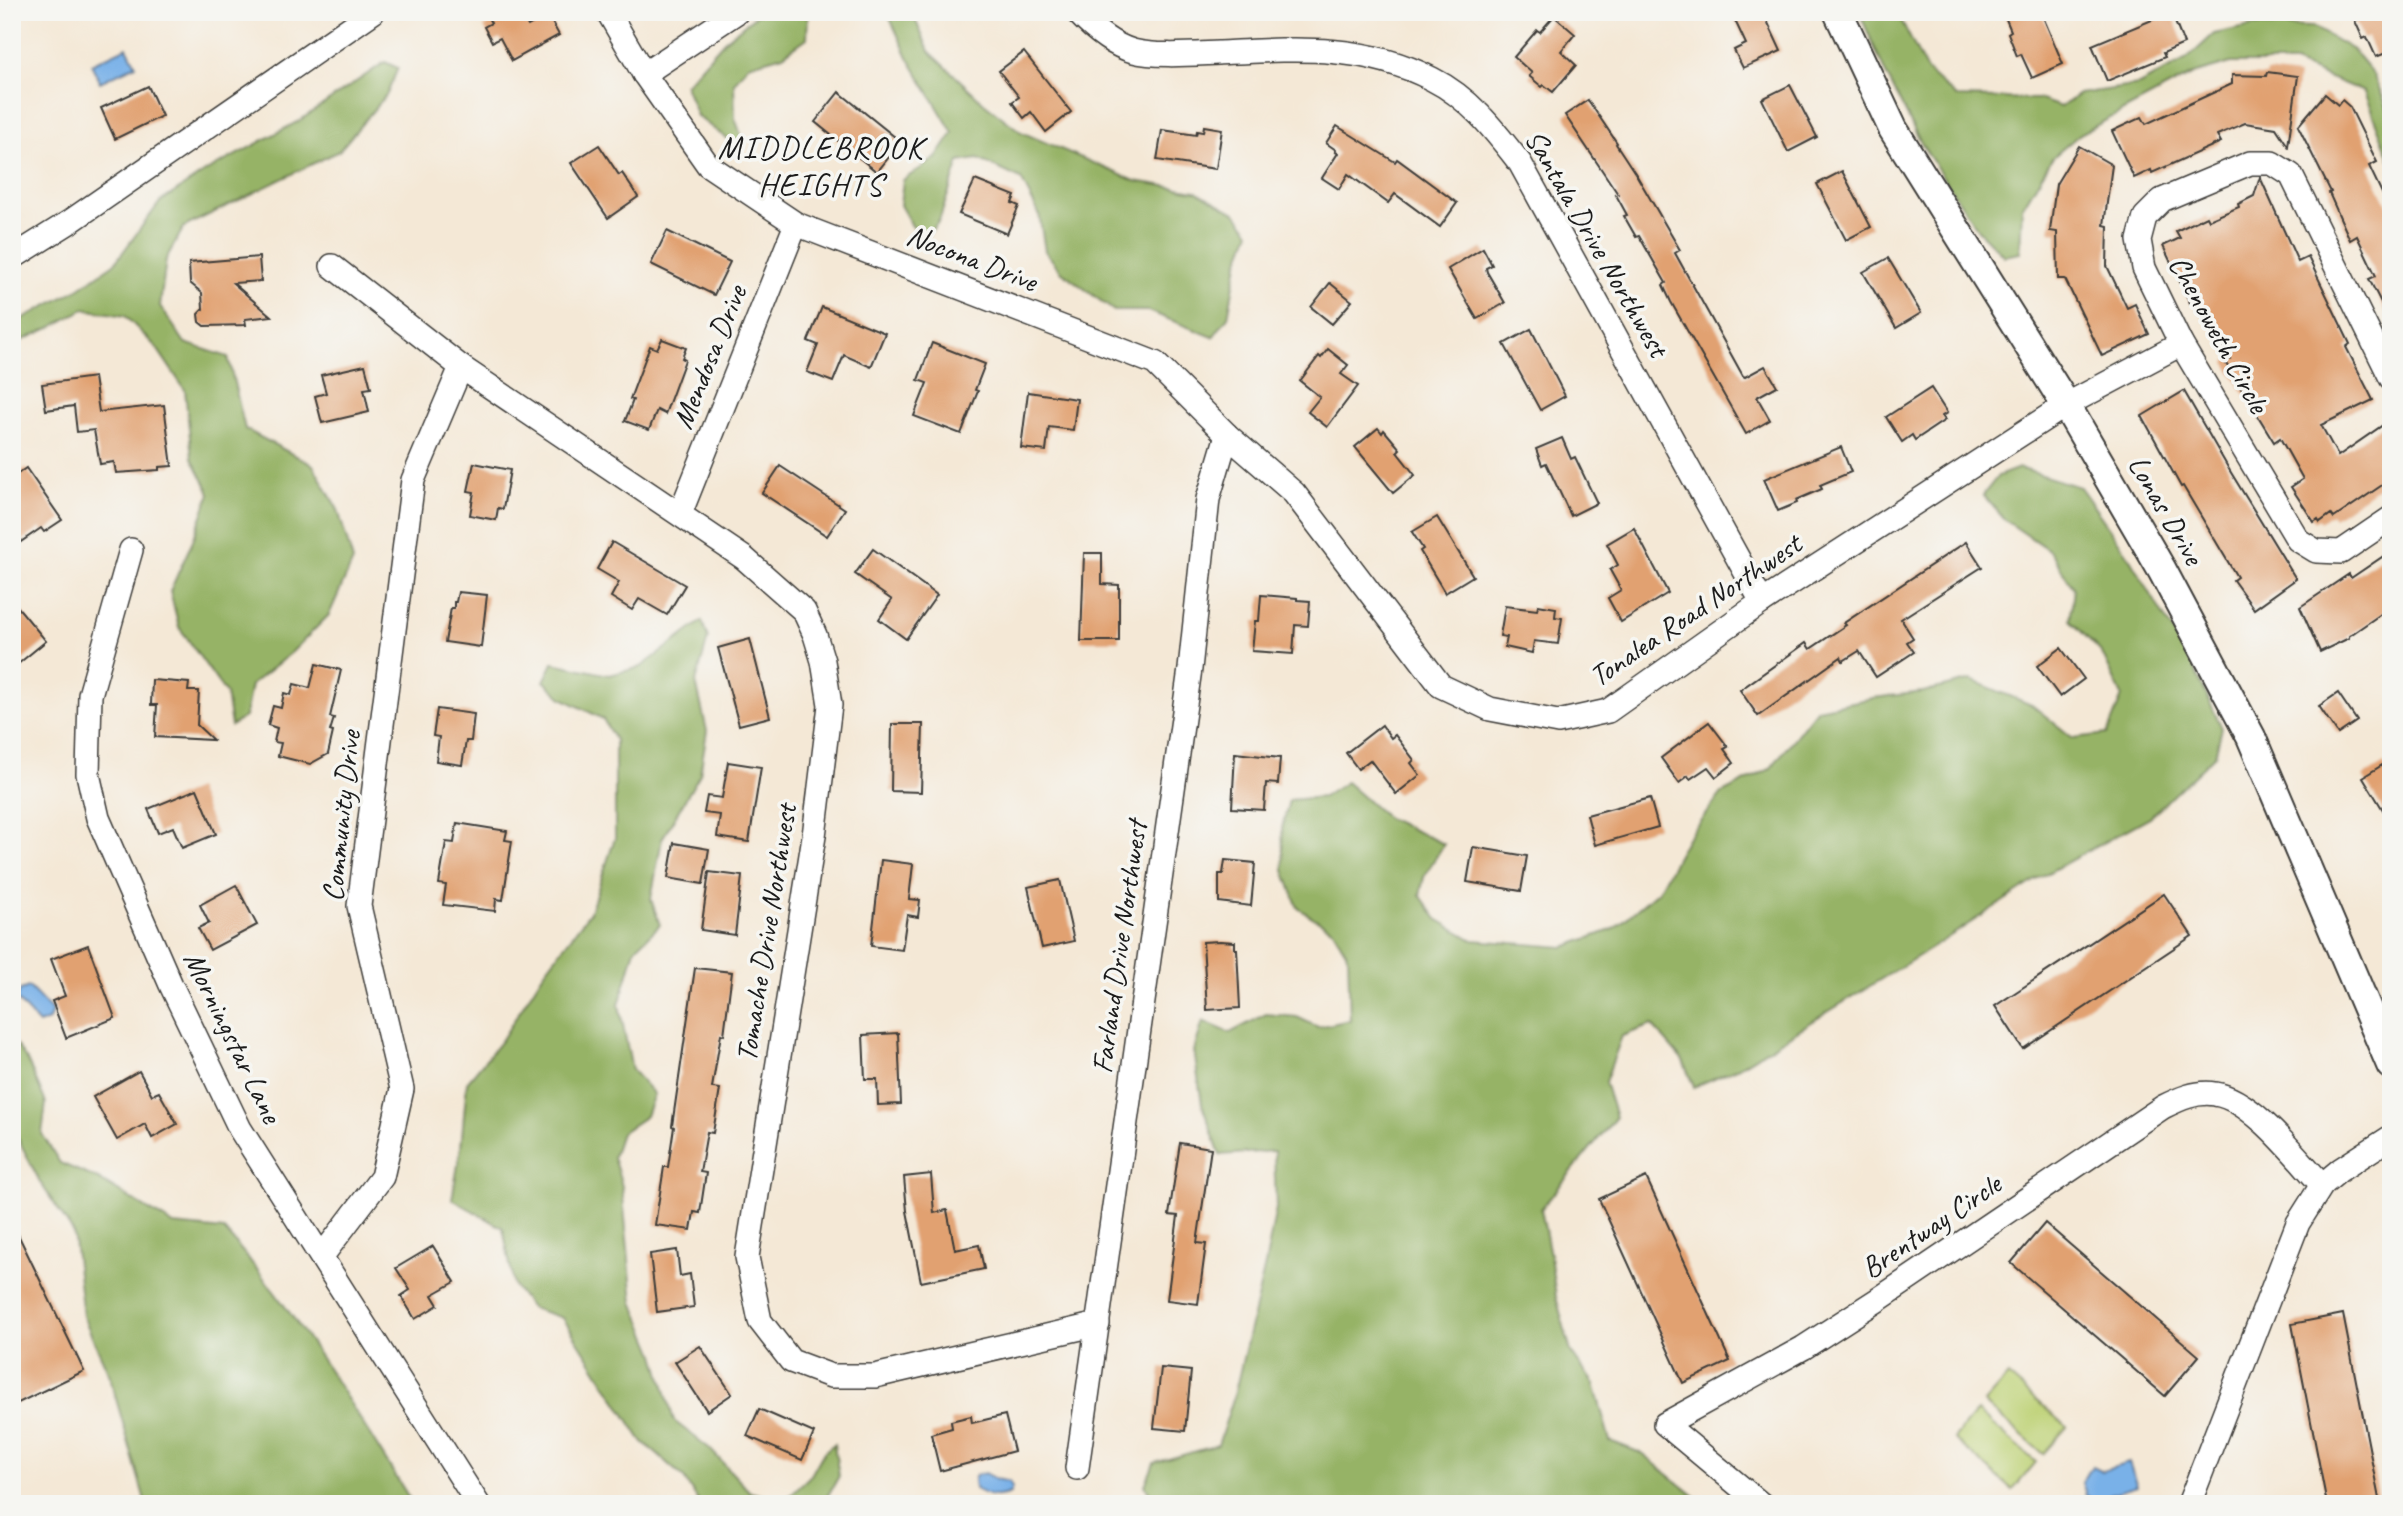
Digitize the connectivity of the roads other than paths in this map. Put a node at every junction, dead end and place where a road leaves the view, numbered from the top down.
1 (373, 12) edge
2 (608, 12) edge
3 (737, 12) edge
4 (1077, 12) edge
5 (1838, 12) edge
6 (643, 74) junction
7 (796, 224) junction
8 (12, 258) edge
9 (332, 267) dead end
10 (2181, 344) junction
11 (461, 367) junction
12 (2391, 378) edge
13 (2066, 405) junction
14 (1227, 435) junction
15 (680, 514) junction
16 (2391, 518) edge
17 (131, 551) dead end
18 (1762, 602) junction
19 (2391, 1065) edge
20 (2391, 1137) edge
21 (2322, 1185) junction
22 (322, 1256) junction
23 (1098, 1324) junction
24 (1077, 1468) dead end
25 (478, 1504) edge
26 (1761, 1504) edge
27 (2189, 1504) edge

1 - 8 street
2 - 6 street, Nocona Drive
3 - 6 street
4 - 18 street, Santala Drive Northwest
5 - 13 street, Lonas Drive
6 - 7 street, Nocona Drive
7 - 14 street, Nocona Drive
7 - 15 street, Mendosa Drive
9 - 11 street, Tomache Drive Northwest
10 - 12 street, Chenoweth Circle
10 - 13 street, Tonalea Road Northwest
10 - 16 street, Chenoweth Circle
11 - 15 street, Tomache Drive Northwest
11 - 22 street, Community Drive
13 - 18 street, Tonalea Road Northwest
13 - 19 street, Lonas Drive
14 - 18 street, Tonalea Road Northwest
14 - 23 street, Farland Drive Northwest
15 - 23 street, Tomache Drive Northwest
17 - 22 street, Morningstar Lane
20 - 21 street
21 - 26 street, Brentway Circle
21 - 27 street
22 - 25 street, Morningstar Lane
23 - 24 street, Farland Drive Northwest

